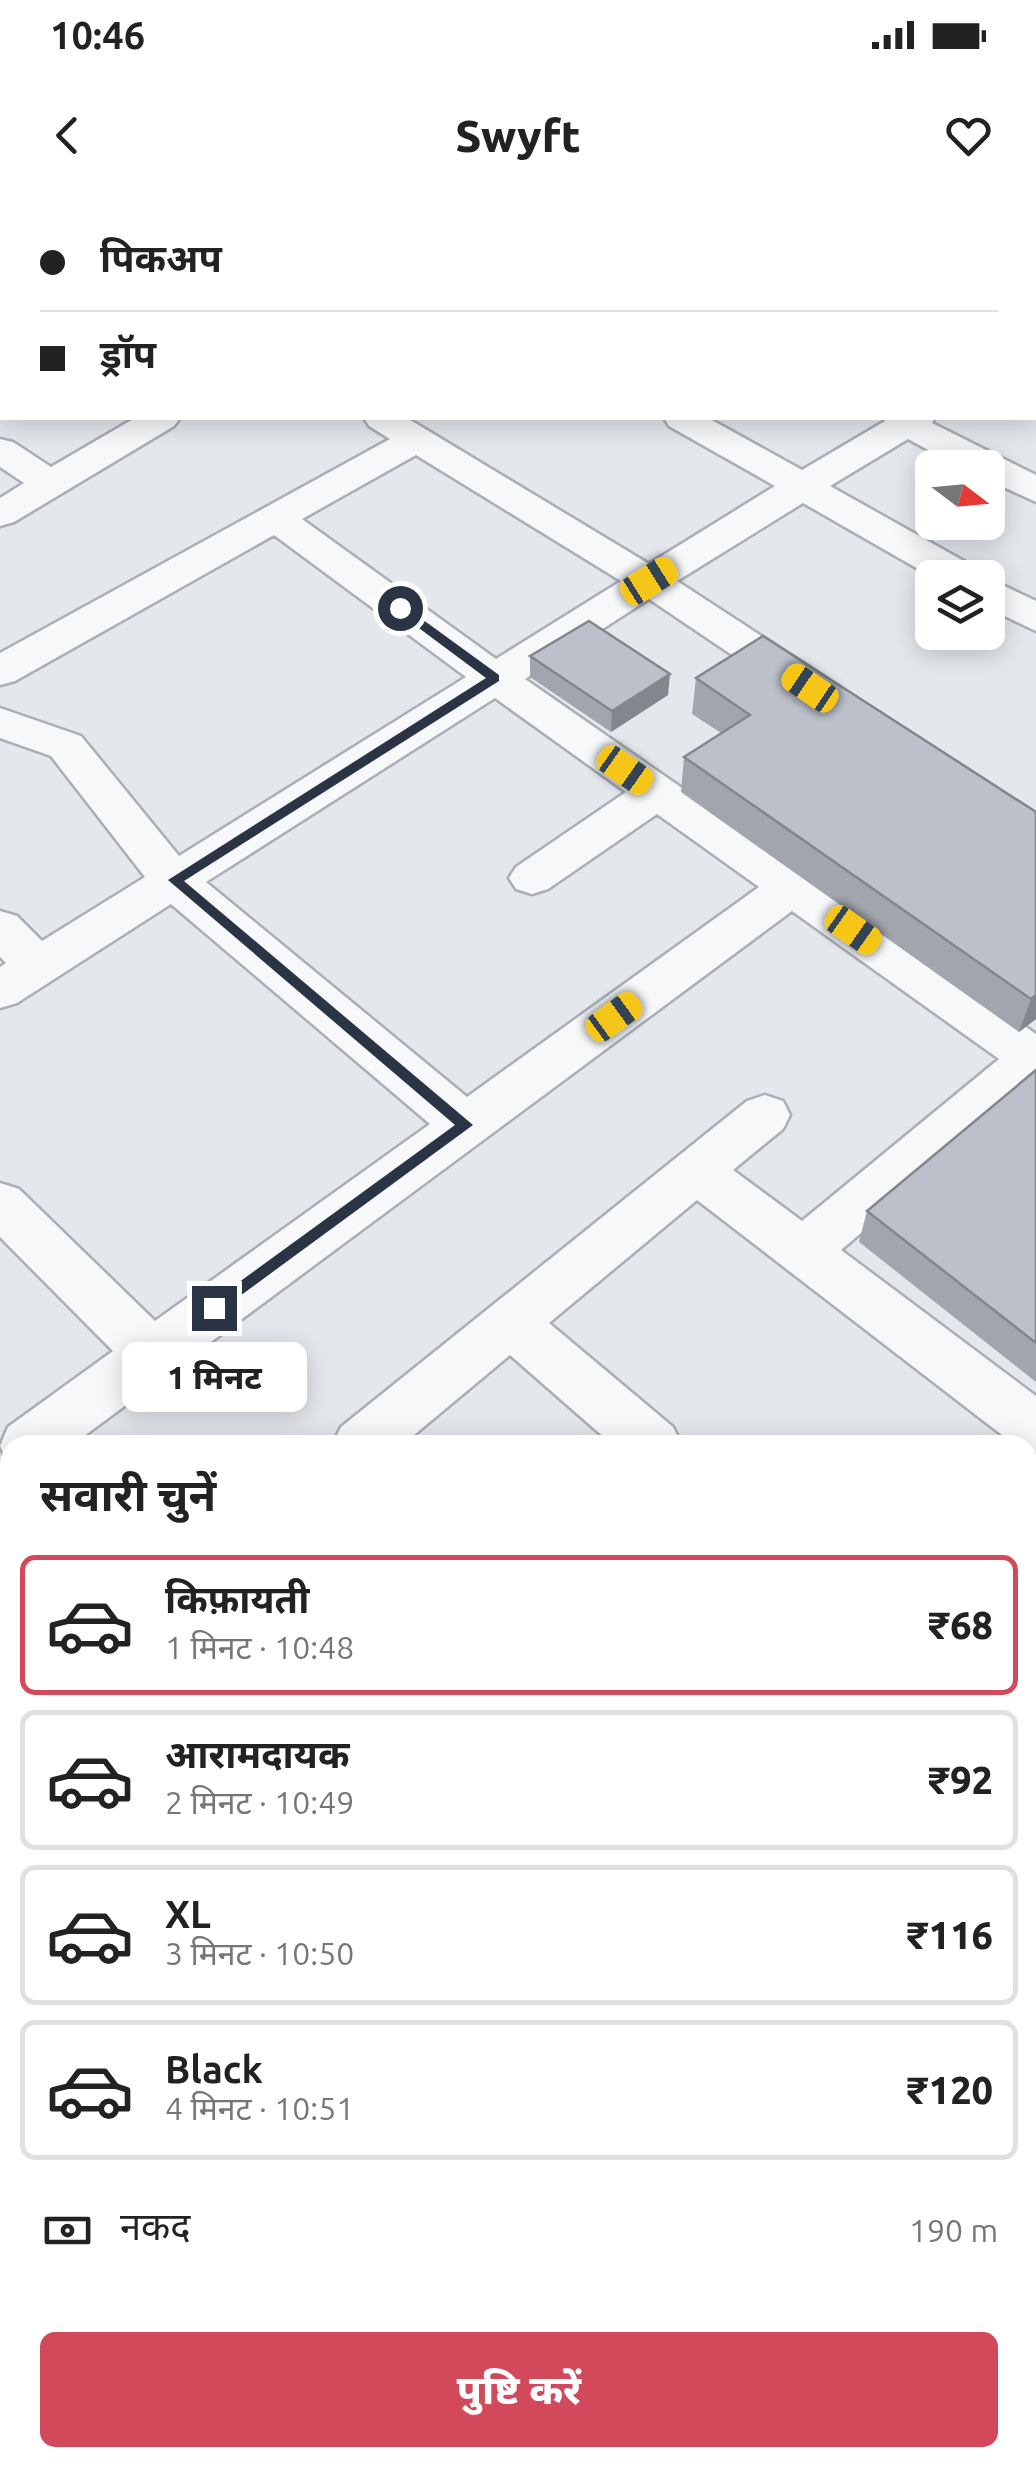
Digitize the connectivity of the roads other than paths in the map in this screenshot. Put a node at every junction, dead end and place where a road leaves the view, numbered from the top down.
1 (157, 420) edge
2 (686, 420) edge
3 (908, 420) edge
4 (400, 428) edge
5 (0, 450) edge
6 (48, 482) junction
7 (802, 486) junction
8 (1036, 490) edge
9 (0, 514) edge
10 (273, 516) junction
11 (932, 560) edge
12 (649, 581) junction
13 (1005, 600) edge
14 (1036, 618) edge
15 (0, 671) edge
16 (495, 678) junction
17 (842, 710) edge
18 (0, 722) edge
19 (658, 792) junction
20 (532, 878) dead end
21 (174, 880) junction
22 (792, 888) junction
23 (0, 928) edge
24 (19, 978) edge
25 (1035, 1057) edge
26 (765, 1115) dead end
27 (466, 1125) junction
28 (696, 1170) junction
29 (0, 1204) edge
30 (802, 1252) junction
31 (510, 1322) junction
32 (152, 1354) junction
33 (1036, 1428) edge
34 (42, 1435) edge
35 (373, 1435) edge
36 (641, 1435) edge

1 - 6 street
2 - 7 street
3 - 7 street
3 - 8 street
4 - 10 street
4 - 12 street
5 - 6 street
6 - 9 street
7 - 11 street
7 - 12 street
10 - 15 street
10 - 16 street
12 - 16 street
12 - 17 street
13 - 14 street
16 - 19 street
16 - 21 street
18 - 21 street
19 - 20 street
19 - 22 street
21 - 24 street
21 - 27 street
22 - 25 street
22 - 27 street
23 - 24 street
25 - 30 street
26 - 28 street
27 - 32 street
28 - 30 street
28 - 31 street
29 - 32 street
30 - 33 street
31 - 35 street
31 - 36 street
32 - 34 street

